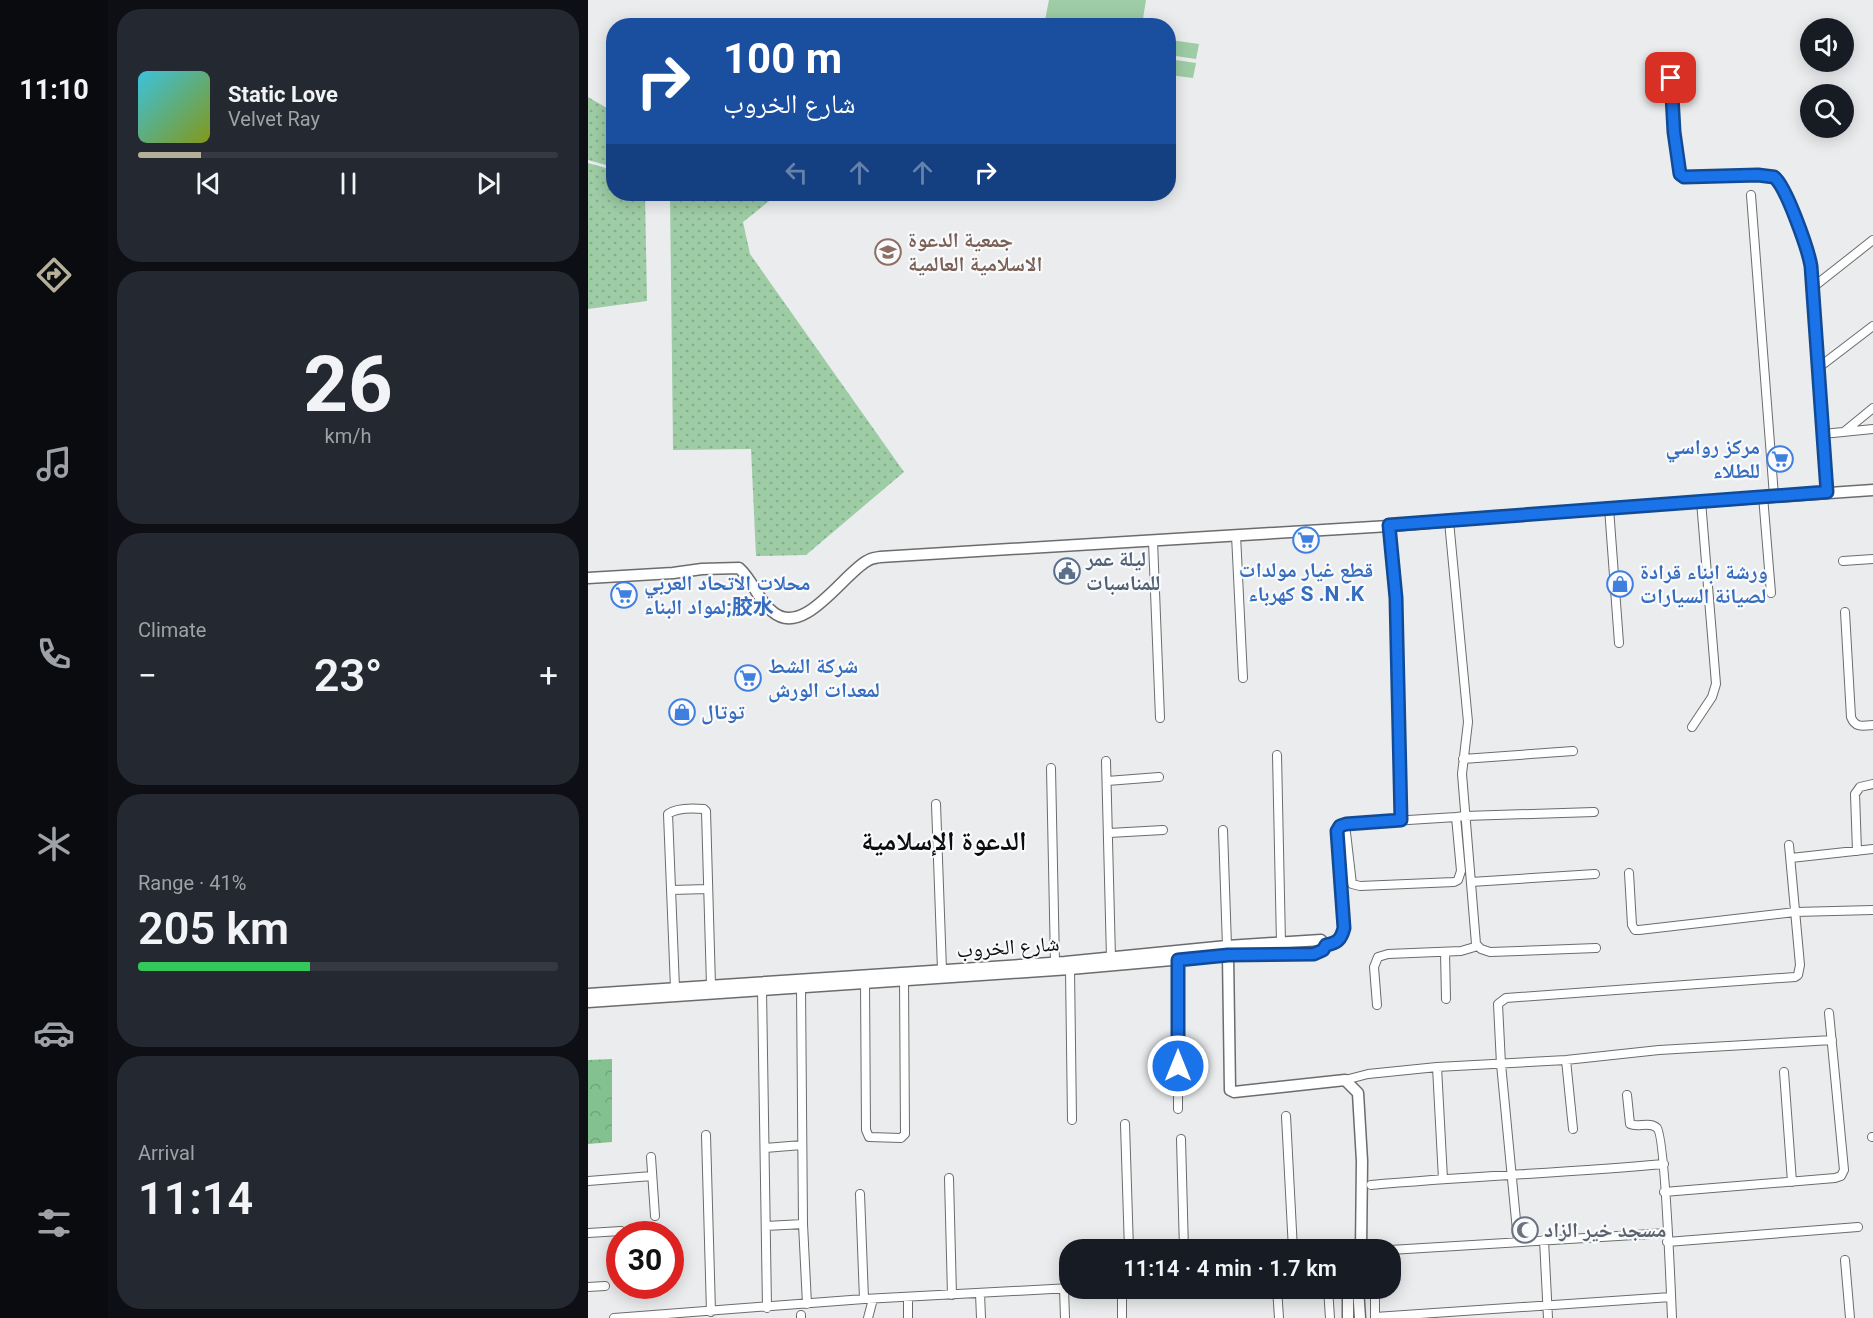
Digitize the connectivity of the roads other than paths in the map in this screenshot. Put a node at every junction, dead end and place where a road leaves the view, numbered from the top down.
1 (1671, 78) dead end
2 (1751, 195) dead end
3 (1871, 245) edge
4 (1812, 288) junction
5 (1873, 326) edge
6 (1818, 368) junction
7 (1873, 408) edge
8 (1873, 429) edge
9 (1845, 431) junction
10 (1823, 434) junction
11 (1873, 490) edge
12 (1827, 492) junction
13 (1769, 496) junction
14 (1701, 501) junction
15 (1609, 508) junction
16 (1449, 521) junction
17 (1389, 525) junction
18 (1236, 535) junction
19 (1154, 541) junction
20 (1873, 559) edge
21 (1843, 561) dead end
22 (588, 578) edge
23 (1771, 593) dead end
24 (1845, 612) dead end
25 (1619, 643) dead end
26 (1243, 678) dead end
27 (1160, 718) dead end
28 (1873, 725) edge
29 (1692, 727) dead end
30 (1573, 751) dead end
31 (1277, 755) dead end
32 (1463, 759) junction
33 (1106, 761) dead end
34 (1051, 768) dead end
35 (1159, 777) dead end
36 (1107, 781) junction
37 (1873, 784) edge
38 (936, 804) dead end
39 (1594, 812) dead end
40 (1460, 817) junction
41 (1401, 820) junction
42 (1346, 824) junction
43 (1163, 830) dead end
44 (1223, 830) dead end
45 (1109, 833) junction
46 (1789, 844) dead end
47 (1873, 849) edge
48 (1857, 851) junction
49 (1791, 858) junction
50 (1629, 873) dead end
51 (1594, 874) dead end
52 (1471, 882) junction
53 (708, 890) junction
54 (671, 891) junction
55 (1873, 910) edge
56 (1796, 912) junction
57 (1281, 943) junction
58 (1326, 945) junction
59 (1478, 946) junction
60 (1596, 948) dead end
61 (1228, 951) junction
62 (1445, 952) junction
63 (1112, 958) junction
64 (1178, 960) junction
65 (1055, 963) junction
66 (1070, 969) junction
67 (942, 970) junction
68 (904, 976) junction
69 (865, 982) junction
70 (711, 986) junction
71 (801, 987) junction
72 (675, 988) junction
73 (762, 990) junction
74 (588, 994) edge
75 (1446, 999) dead end
76 (588, 1002) edge
77 (1377, 1005) dead end
78 (1829, 1013) dead end
79 (1832, 1040) junction
80 (1566, 1060) junction
81 (1501, 1064) junction
82 (1437, 1067) junction
83 (1784, 1072) dead end
84 (1345, 1080) junction
85 (1627, 1095) dead end
86 (1178, 1109) dead end
87 (1286, 1116) dead end
88 (1072, 1120) dead end
89 (1125, 1124) dead end
90 (1572, 1129) dead end
91 (706, 1135) dead end
92 (1181, 1139) dead end
93 (802, 1145) junction
94 (765, 1148) junction
95 (651, 1157) dead end
96 (1664, 1164) junction
97 (652, 1176) junction
98 (1511, 1176) junction
99 (949, 1178) dead end
100 (1443, 1179) junction
101 (588, 1181) edge
102 (1792, 1182) junction
103 (1371, 1185) dead end
104 (1664, 1192) junction
105 (860, 1194) dead end
106 (655, 1216) dead end
107 (803, 1224) junction
108 (766, 1226) junction
109 (1858, 1227) dead end
110 (606, 1232) edge
111 (588, 1233) edge
112 (1667, 1233) junction
113 (1129, 1239) edge
114 (1184, 1239) edge
115 (1292, 1239) edge
116 (1361, 1239) edge
117 (1544, 1240) junction
118 (1518, 1242) junction
119 (1667, 1242) junction
120 (1401, 1249) edge
121 (1845, 1260) dead end
122 (605, 1286) dead end
123 (588, 1287) edge
124 (1059, 1288) edge
125 (980, 1293) junction
126 (952, 1294) junction
127 (908, 1297) junction
128 (1671, 1297) junction
129 (864, 1299) junction
130 (873, 1299) junction
131 (1066, 1299) edge
132 (1122, 1299) edge
133 (1278, 1299) edge
134 (1329, 1299) edge
135 (1348, 1299) edge
136 (1359, 1299) edge
137 (1375, 1299) edge
138 (807, 1304) junction
139 (1548, 1305) junction
140 (767, 1308) junction
141 (711, 1312) junction
142 (1375, 1317) edge
143 (614, 1318) edge
144 (868, 1318) edge
145 (908, 1318) edge
146 (981, 1318) edge
147 (1065, 1318) edge
148 (1122, 1318) edge
149 (1279, 1318) edge
150 (1330, 1318) edge
151 (1348, 1318) edge
152 (1360, 1318) edge
153 (1548, 1318) edge
154 (1672, 1318) edge
155 (1850, 1318) edge

1 - 4 street
2 - 13 street
3 - 4 street
4 - 6 street
5 - 6 street
6 - 10 street
7 - 9 street
8 - 9 street
9 - 10 street
10 - 12 street
11 - 12 main road
12 - 13 main road
13 - 14 main road
13 - 23 street
14 - 15 main road
14 - 29 street
15 - 16 main road
15 - 25 street
16 - 17 main road
16 - 32 street
17 - 18 main road
17 - 41 street
18 - 19 main road
18 - 26 street
19 - 22 main road
19 - 27 street
20 - 21 street
24 - 28 street
30 - 32 street
31 - 57 street
32 - 40 street
33 - 36 street
34 - 65 street
35 - 36 street
36 - 45 street
37 - 48 street
38 - 67 street
39 - 40 street
40 - 41 street
40 - 42 street
40 - 52 street
41 - 42 street
42 - 58 street
43 - 45 street
44 - 61 street
45 - 63 street
46 - 49 street
47 - 48 street
48 - 49 street
49 - 56 street
50 - 56 street
51 - 52 street
52 - 59 street
53 - 54 street
53 - 54 street
53 - 70 street
54 - 72 street
55 - 56 street
56 - 81 street
57 - 58 main road, شارع الخروب
57 - 61 main road, شارع الخروب
58 - 61 main road, شارع الخروب
59 - 60 street
59 - 62 street
61 - 63 main road, شارع الخروب
61 - 64 main road, شارع الخروب
61 - 84 main road
62 - 75 street
62 - 77 street
63 - 65 main road, شارع الخروب
64 - 66 main road, شارع الخروب
64 - 86 street
65 - 67 main road, شارع الخروب
66 - 68 main road, شارع الخروب
66 - 88 street
67 - 68 main road, شارع الخروب
68 - 69 main road, شارع الخروب
68 - 69 street
68 - 70 main road, شارع الخروب
69 - 71 main road, شارع الخروب
70 - 72 main road, شارع الخروب
71 - 73 main road, شارع الخروب
71 - 93 street
72 - 74 main road, شارع الخروب
73 - 76 main road, شارع الخروب
73 - 94 street
78 - 79 street
79 - 80 street
79 - 102 street
80 - 81 street
80 - 90 street
81 - 82 street
81 - 98 street
82 - 84 street
82 - 100 street
83 - 102 street
84 - 116 main road
85 - 96 street
87 - 115 street
89 - 113 street
91 - 141 street
92 - 114 street
93 - 94 street
93 - 107 street
94 - 108 street
95 - 97 street
96 - 98 street
96 - 104 street
97 - 101 street
97 - 106 street
98 - 100 street
98 - 118 street
99 - 126 street
100 - 103 street
102 - 104 street
104 - 112 street
105 - 129 street
107 - 108 street
107 - 138 street
108 - 140 street
109 - 119 street
110 - 111 street
112 - 117 street
112 - 119 street
117 - 118 street
117 - 139 street
118 - 120 street
119 - 128 street
121 - 155 street
122 - 123 street
124 - 125 street
125 - 126 street
125 - 146 street
126 - 127 street
127 - 130 street
127 - 145 street
128 - 139 street
128 - 154 street
129 - 130 street
129 - 138 street
130 - 144 street
131 - 147 street
132 - 148 street
133 - 149 street
134 - 150 street
135 - 151 main road
136 - 152 main road
137 - 142 street
138 - 140 street
139 - 142 street
139 - 153 street
140 - 141 street
141 - 143 street

